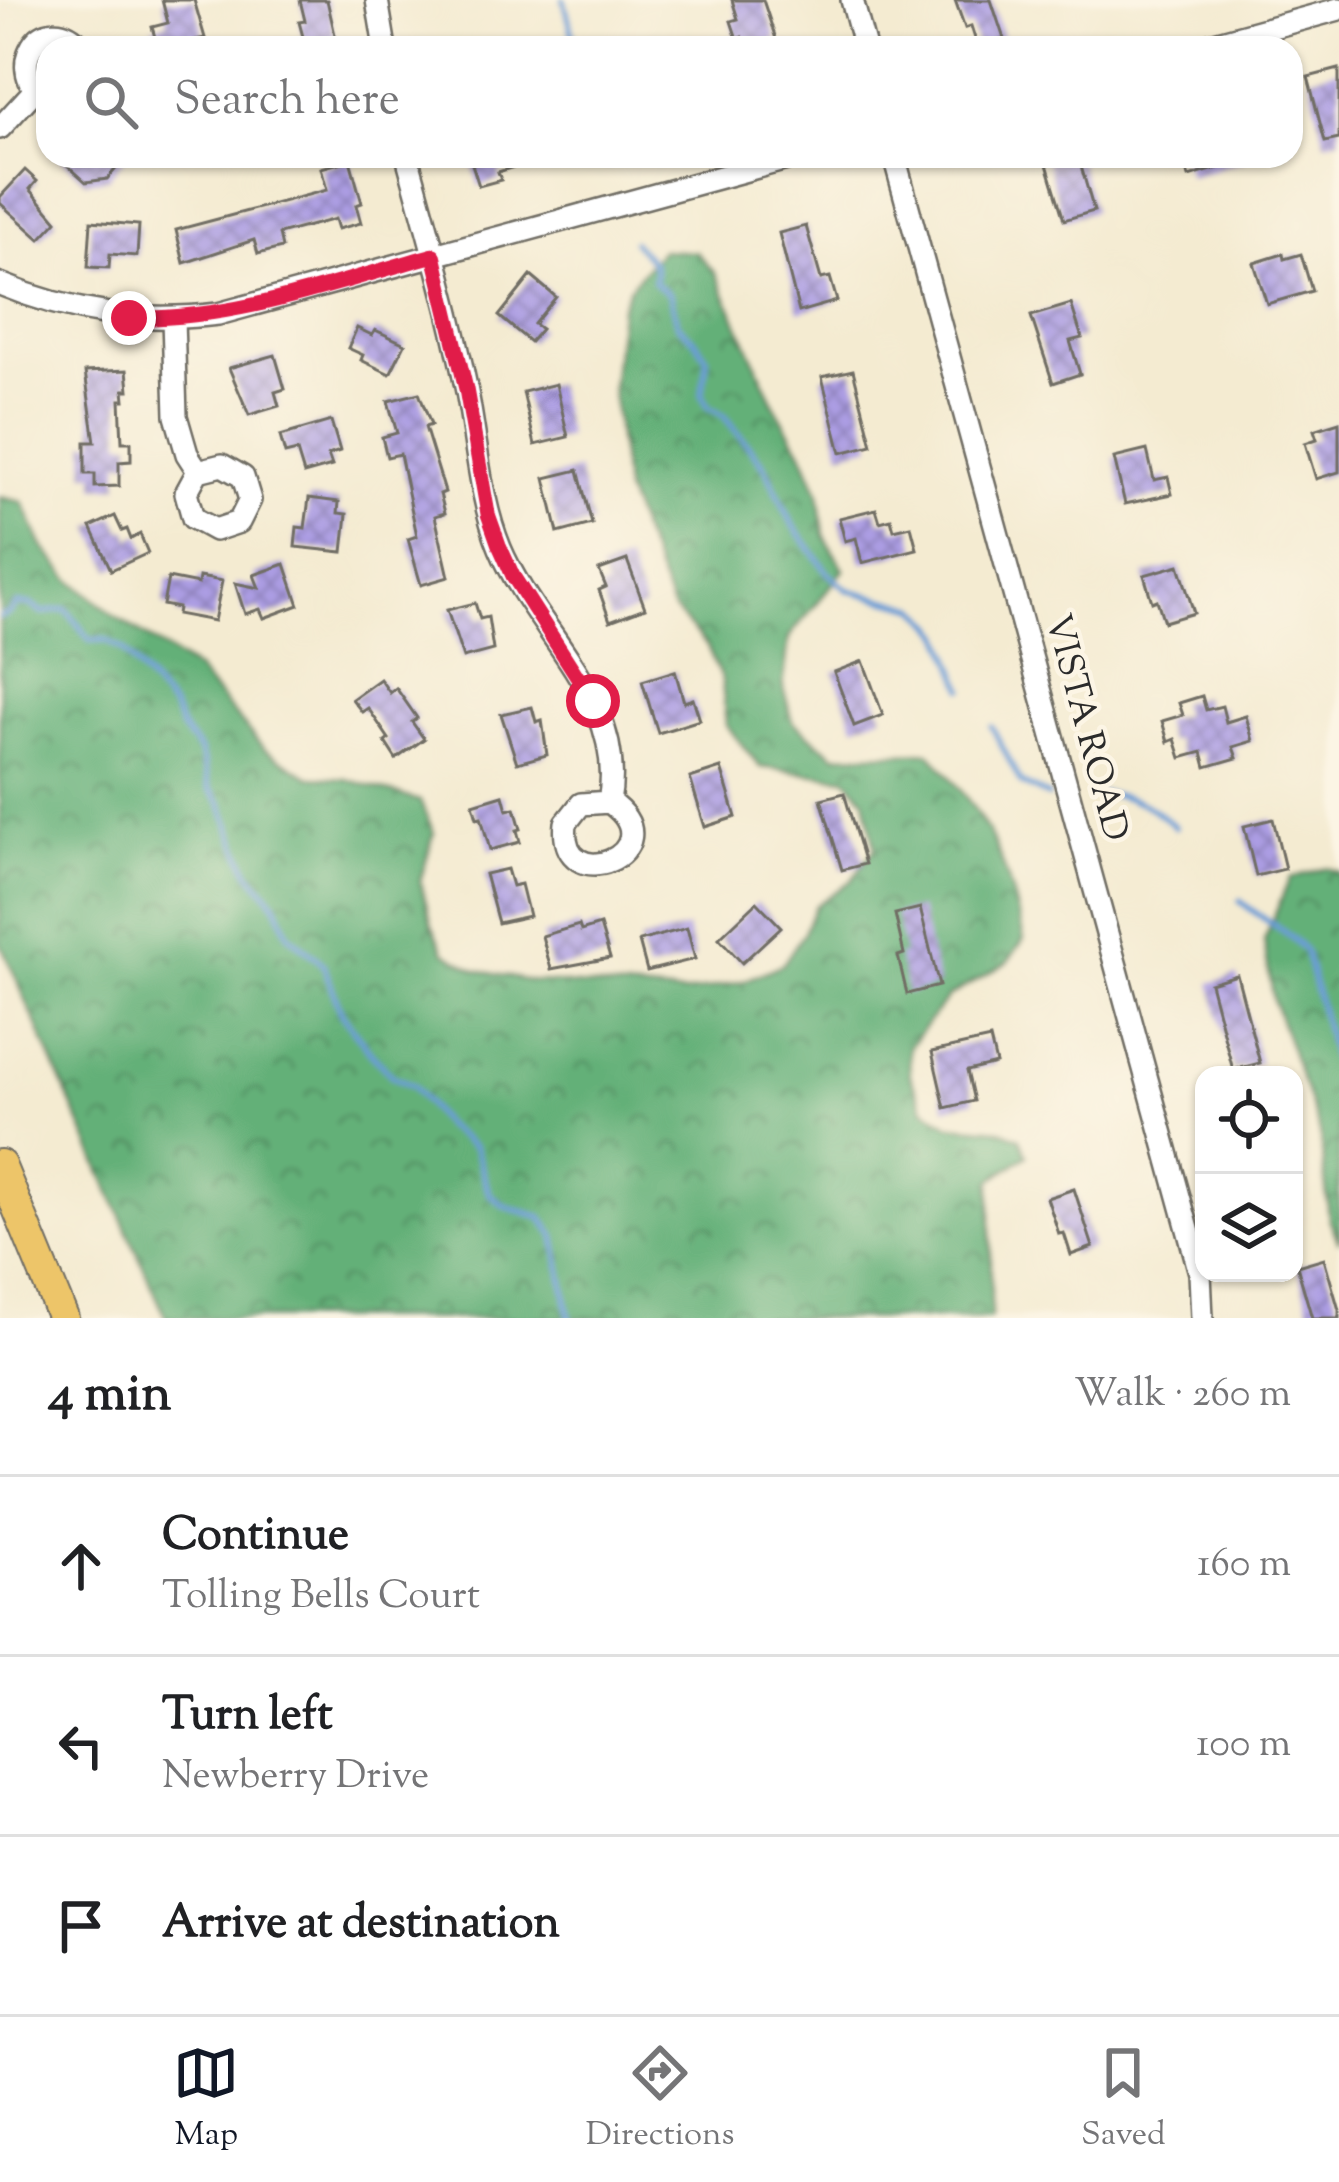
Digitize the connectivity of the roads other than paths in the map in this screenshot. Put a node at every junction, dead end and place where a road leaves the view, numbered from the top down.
1 (377, 0) edge
2 (851, 0) edge
3 (1339, 9) edge
4 (39, 36) edge
5 (72, 36) edge
6 (383, 36) edge
7 (862, 36) edge
8 (1240, 36) edge
9 (36, 38) edge
10 (36, 90) edge
11 (36, 98) edge
12 (0, 128) edge
13 (410, 168) edge
14 (754, 168) edge
15 (897, 168) edge
16 (434, 255) junction
17 (0, 284) edge
18 (173, 319) junction
19 (198, 471) dead end
20 (609, 802) dead end
21 (0, 1166) edge
22 (63, 1318) edge
23 (1202, 1318) edge

1 - 6 street
2 - 7 street
3 - 8 street
4 - 5 street
9 - 10 street
11 - 12 street
13 - 16 street
14 - 16 street
15 - 23 street, VISTA ROAD
16 - 18 street
16 - 20 street
17 - 18 street
18 - 19 street
21 - 22 highway

